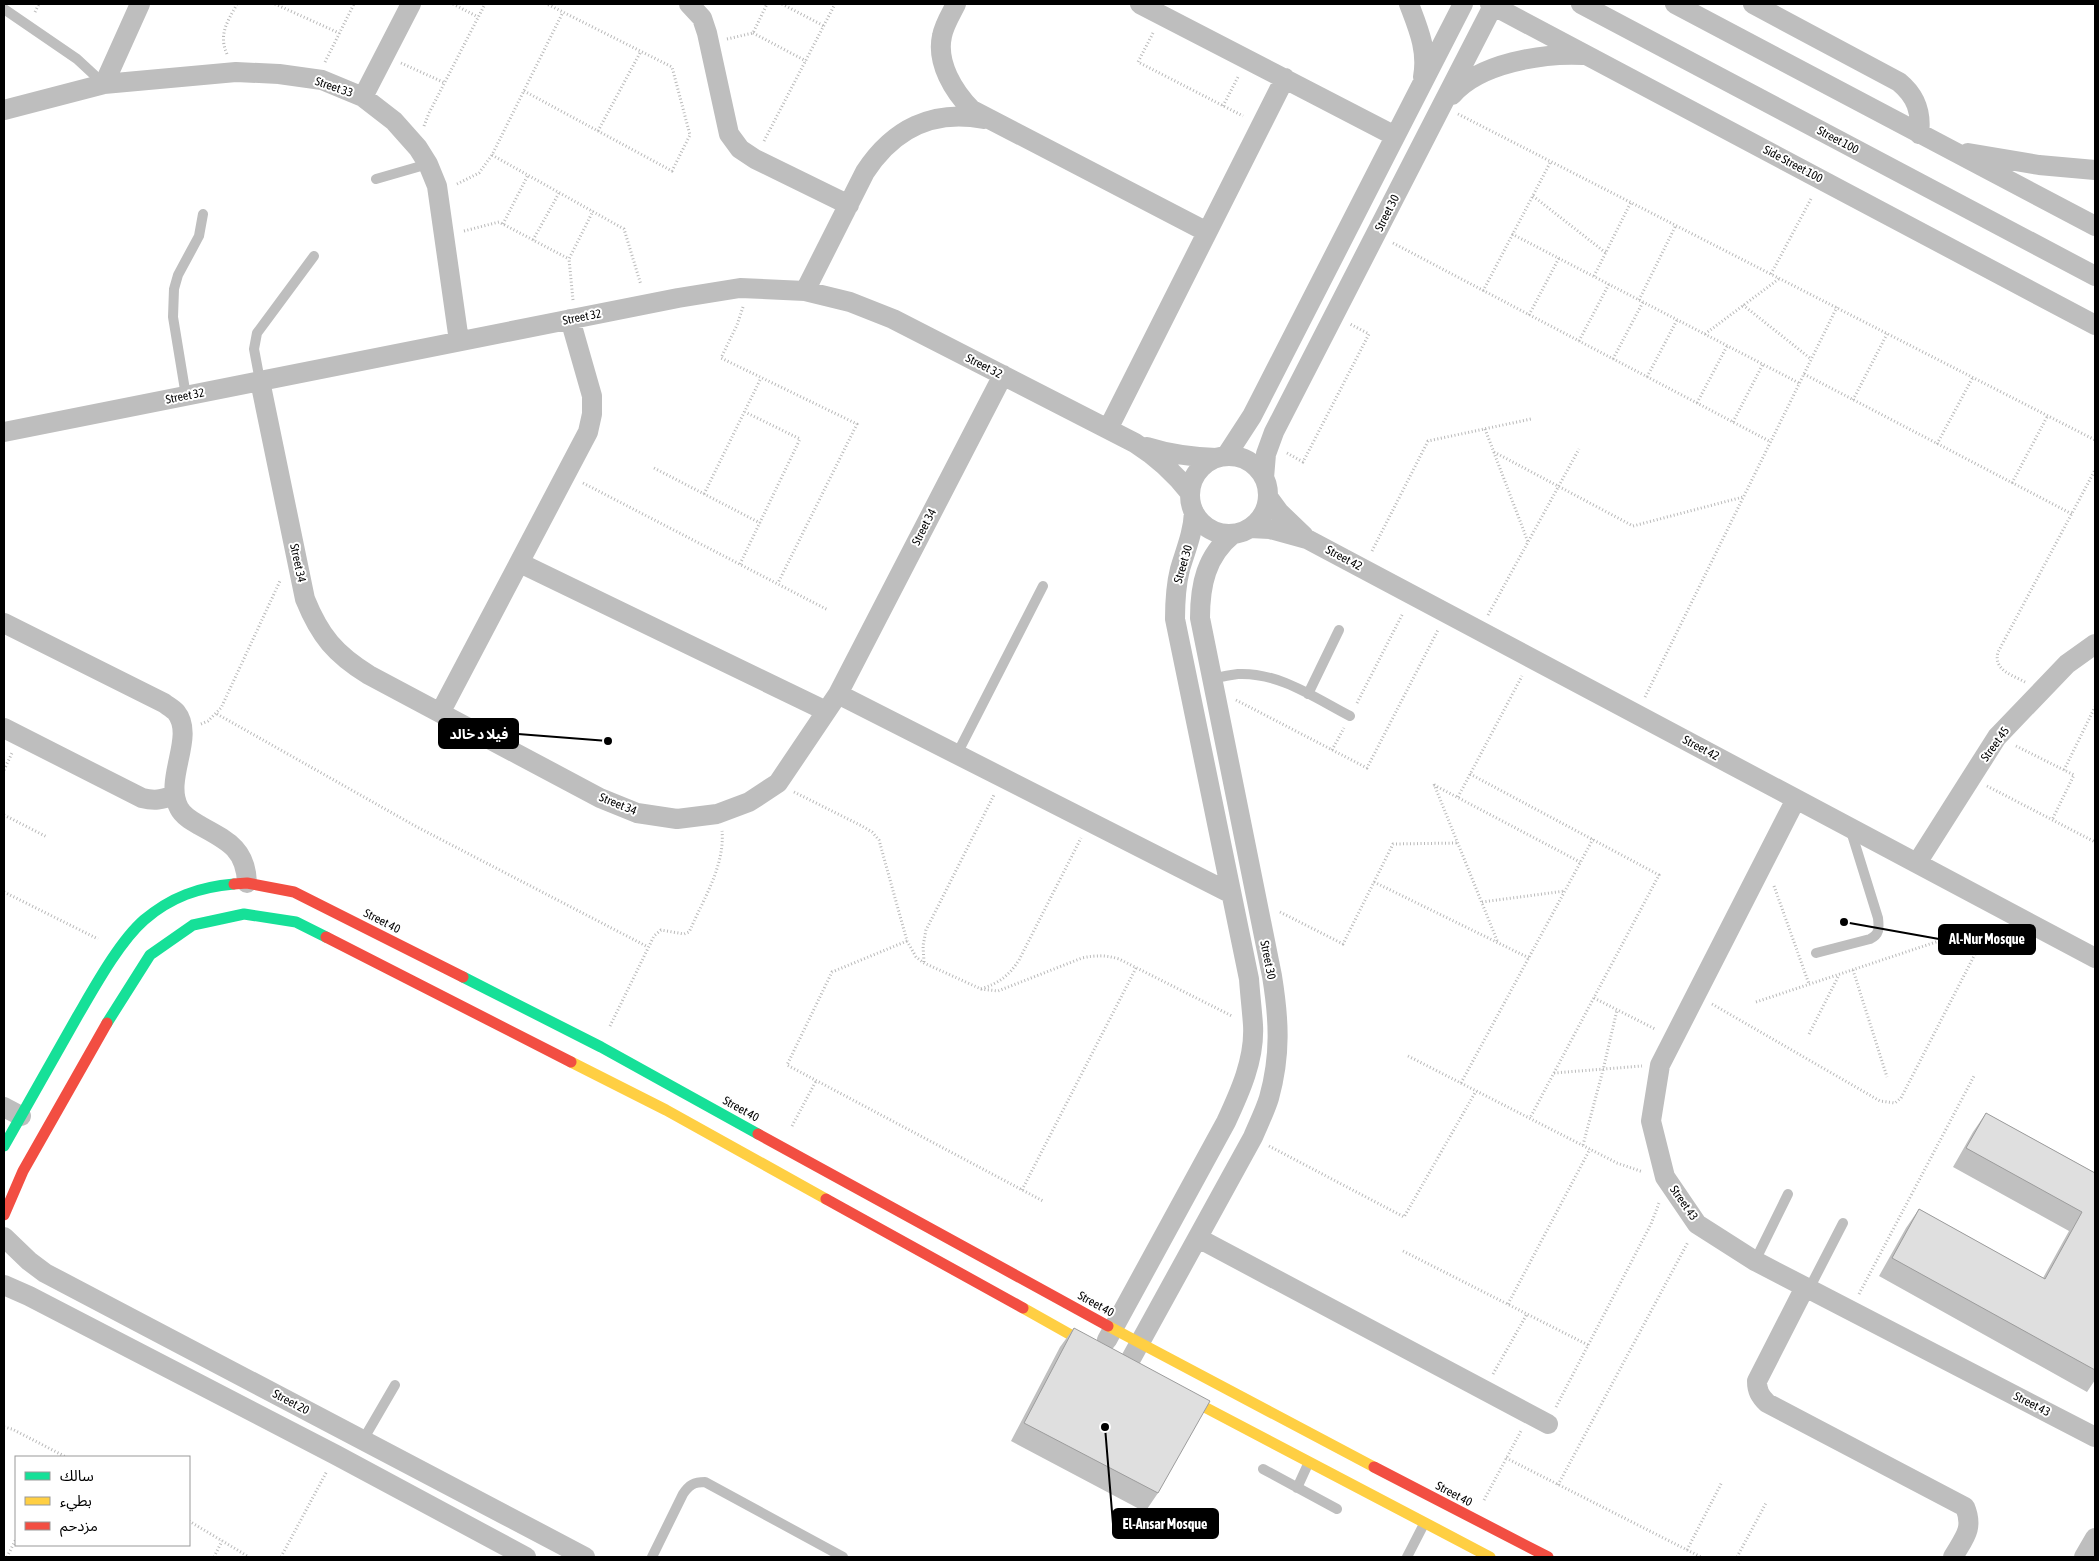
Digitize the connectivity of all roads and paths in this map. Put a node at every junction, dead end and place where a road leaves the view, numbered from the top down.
1 (140, 4) edge
2 (237, 4) edge
3 (275, 4) edge
4 (354, 4) edge
5 (411, 4) edge
6 (453, 4) edge
7 (485, 4) edge
8 (547, 4) edge
9 (689, 4) edge
10 (768, 4) edge
11 (782, 4) edge
12 (835, 4) edge
13 (956, 4) edge
14 (1140, 4) edge
15 (1409, 4) edge
16 (1463, 4) edge
17 (1492, 4) edge
18 (1581, 4) edge
19 (1674, 4) edge
20 (1753, 4) edge
21 (4, 9) edge
22 (563, 12) junction
23 (1162, 15) junction
24 (478, 17) junction
25 (824, 26) junction
26 (339, 33) junction
27 (753, 33) junction
28 (709, 43) junction
29 (641, 51) junction
30 (385, 55) junction
31 (1589, 56) junction
32 (1247, 59) junction
33 (806, 61) junction
34 (236, 72) junction
35 (1285, 78) junction
36 (322, 80) junction
37 (445, 83) junction
38 (104, 84) junction
39 (1421, 85) junction
40 (524, 91) junction
41 (363, 97) junction
42 (1223, 106) junction
43 (1442, 106) junction
44 (4, 110) edge
45 (986, 119) junction
46 (1262, 125) junction
47 (598, 131) junction
48 (1919, 134) junction
49 (1395, 136) junction
50 (1950, 150) junction
51 (492, 155) junction
52 (423, 156) junction
53 (755, 159) junction
54 (1550, 161) junction
55 (2095, 170) edge
56 (528, 175) junction
57 (376, 179) dead end
58 (1821, 180) junction
59 (437, 186) junction
60 (559, 192) junction
61 (1533, 196) junction
62 (1631, 202) junction
63 (848, 205) junction
64 (593, 212) junction
65 (202, 214) dead end
66 (503, 224) junction
67 (1676, 225) junction
68 (2095, 226) edge
69 (1207, 232) junction
70 (1376, 234) junction
71 (1512, 234) junction
72 (444, 236) junction
73 (533, 240) junction
74 (1606, 253) junction
75 (314, 256) dead end
76 (1559, 258) junction
77 (569, 259) junction
78 (1771, 274) junction
79 (1594, 276) junction
80 (2095, 276) edge
81 (1780, 278) junction
82 (1609, 284) junction
83 (740, 288) junction
84 (805, 291) junction
85 (1483, 291) junction
86 (1641, 301) junction
87 (646, 304) junction
88 (1744, 305) junction
89 (1837, 307) junction
90 (1334, 315) junction
91 (1529, 315) junction
92 (573, 318) junction
93 (1677, 320) junction
94 (2095, 325) edge
95 (1705, 334) junction
96 (1887, 334) junction
97 (459, 341) junction
98 (1579, 341) junction
99 (1727, 346) junction
100 (1614, 359) junction
101 (1812, 359) junction
102 (1763, 364) junction
103 (1804, 374) junction
104 (1003, 376) junction
105 (1648, 377) junction
106 (1973, 377) junction
107 (761, 378) junction
108 (260, 381) junction
109 (1800, 383) junction
110 (186, 396) junction
111 (1853, 400) junction
112 (1697, 404) junction
113 (745, 412) junction
114 (2048, 415) junction
115 (1531, 419) dead end
116 (1733, 422) junction
117 (1108, 429) junction
118 (1485, 429) junction
119 (4, 432) edge
120 (2095, 440) edge
121 (1770, 442) junction
122 (1135, 443) junction
123 (1269, 444) junction
124 (1937, 444) junction
125 (1579, 449) dead end
126 (1494, 452) junction
127 (1221, 457) junction
128 (654, 468) dead end
129 (2095, 470) edge
130 (567, 474) junction
131 (2012, 483) junction
132 (1558, 486) junction
133 (1266, 487) junction
134 (704, 494) junction
135 (1743, 497) junction
136 (1192, 503) junction
137 (2072, 514) junction
138 (760, 523) junction
139 (1242, 531) junction
140 (1307, 539) junction
141 (1528, 542) junction
142 (295, 549) junction
143 (520, 563) junction
144 (740, 564) junction
145 (1364, 568) junction
146 (778, 583) junction
147 (1043, 586) dead end
148 (1412, 594) junction
149 (828, 610) dead end
150 (4, 623) edge
151 (1339, 630) dead end
152 (1480, 630) junction
153 (2095, 644) edge
154 (1532, 658) junction
155 (1211, 679) junction
156 (2040, 690) junction
157 (838, 694) junction
158 (1308, 694) junction
159 (2095, 707) edge
160 (826, 711) junction
161 (440, 713) junction
162 (217, 714) junction
163 (1637, 714) junction
164 (1350, 716) junction
165 (183, 727) junction
166 (4, 728) edge
167 (1997, 737) junction
168 (1332, 750) dead end
169 (957, 754) junction
170 (2064, 770) junction
171 (1470, 774) junction
172 (1003, 778) junction
173 (1971, 778) junction
174 (778, 783) junction
175 (174, 795) junction
176 (1458, 797) junction
177 (1796, 798) junction
178 (717, 814) junction
179 (4, 815) edge
180 (2052, 820) junction
181 (1089, 822) junction
182 (1849, 827) junction
183 (47, 837) dead end
184 (1593, 839) junction
185 (2095, 842) edge
186 (1458, 843) junction
187 (1764, 860) junction
188 (1580, 862) junction
189 (1917, 863) junction
190 (1374, 882) junction
191 (247, 883) junction
192 (1565, 891) junction
193 (4, 892) edge
194 (1230, 893) junction
195 (1257, 901) junction
196 (1482, 902) junction
197 (2000, 907) junction
198 (1960, 934) dead end
199 (907, 941) junction
200 (1498, 943) junction
201 (648, 947) junction
202 (119, 950) junction
203 (1816, 953) dead end
204 (1529, 958) junction
205 (2095, 958) edge
206 (924, 963) junction
207 (1136, 968) junction
208 (1853, 970) junction
209 (1839, 974) junction
210 (1809, 984) junction
211 (981, 989) junction
212 (1695, 995) junction
213 (1594, 998) junction
214 (1756, 1002) dead end
215 (1617, 1010) junction
216 (1253, 1027) junction
217 (1809, 1034) dead end
218 (1673, 1038) junction
219 (601, 1047) junction
220 (1408, 1056) dead end
221 (1660, 1064) junction
222 (1603, 1070) junction
223 (1554, 1073) junction
224 (1974, 1076) dead end
225 (1887, 1077) dead end
226 (816, 1080) junction
227 (1461, 1083) junction
228 (1476, 1091) junction
229 (12, 1112) edge
230 (1530, 1118) junction
231 (1253, 1137) junction
232 (1582, 1145) junction
233 (4, 1146) edge
234 (781, 1146) junction
235 (1590, 1149) junction
236 (1664, 1176) junction
237 (1022, 1190) junction
238 (1788, 1194) dead end
239 (1043, 1201) dead end
240 (4, 1215) edge
241 (1843, 1223) dead end
242 (1697, 1224) junction
243 (4, 1237) edge
244 (1198, 1238) junction
245 (1404, 1251) dead end
246 (1755, 1261) junction
247 (1138, 1283) junction
248 (4, 1285) edge
249 (1807, 1288) junction
250 (1165, 1297) junction
251 (1508, 1304) junction
252 (1850, 1310) junction
253 (1526, 1314) junction
254 (1113, 1329) junction
255 (1139, 1343) junction
256 (1588, 1345) junction
257 (1118, 1361) junction
258 (1161, 1384) edge
259 (395, 1385) dead end
260 (1484, 1390) junction
261 (1529, 1414) junction
262 (1548, 1424) joint
263 (4, 1427) edge
264 (2095, 1437) edge
265 (363, 1440) junction
266 (336, 1455) junction
267 (59, 1456) edge
268 (1506, 1458) junction
269 (1309, 1462) junction
270 (1263, 1469) dead end
271 (1722, 1482) dead end
272 (1558, 1485) junction
273 (1297, 1488) junction
274 (1766, 1503) dead end
275 (1337, 1509) dead end
276 (1474, 1520) junction
277 (190, 1522) edge
278 (1424, 1524) junction
279 (2095, 1538) edge
280 (15, 1541) edge
281 (222, 1541) junction
282 (1687, 1550) junction
283 (5, 1557) edge
284 (214, 1557) edge
285 (250, 1557) edge
286 (281, 1557) edge
287 (526, 1557) edge
288 (584, 1557) edge
289 (653, 1557) edge
290 (843, 1557) edge
291 (1407, 1557) edge
292 (1490, 1557) edge
293 (1548, 1557) edge
294 (1701, 1557) edge
295 (1738, 1557) edge
296 (1953, 1557) edge
297 (2084, 1557) edge

1 - 38 street
2 - 34 path
3 - 26 path
4 - 26 path
5 - 30 street
6 - 24 path
7 - 24 path
8 - 22 path
9 - 28 street
10 - 27 path
11 - 25 path
12 - 25 path
13 - 45 street
14 - 23 street
15 - 39 street
16 - 39 street
17 - 31 street, Side Street 100
17 - 43 street, Street 30
18 - 80 street, Street 100
19 - 48 street
20 - 48 street
21 - 38 lane
22 - 29 path
22 - 40 path
23 - 32 street
23 - 42 path
24 - 37 path
25 - 33 path
26 - 36 path
27 - 28 path
27 - 33 path
28 - 53 street
29 - 47 path
29 - 47 path
30 - 37 path
30 - 41 street
31 - 43 street
31 - 58 street, Side Street 100
32 - 35 street
32 - 42 path
33 - 53 path
34 - 36 street, Street 33
34 - 38 street, Street 33
35 - 46 street
35 - 49 street
36 - 41 street, Street 33
37 - 52 path
38 - 44 street, Street 33
39 - 49 street
40 - 47 path
40 - 51 path
41 - 52 street, Street 33
42 - 46 path
43 - 54 path
43 - 70 street, Street 30
45 - 63 street
45 - 69 street
46 - 69 street
48 - 50 street
49 - 127 street
50 - 55 street
50 - 68 street
51 - 56 path
51 - 59 path
52 - 57 lane
52 - 59 street, Street 33
53 - 63 street
54 - 61 path
54 - 62 path
56 - 60 path
56 - 66 path
58 - 78 path
58 - 94 street, Side Street 100
59 - 72 street, Street 33
60 - 64 path
60 - 73 path
61 - 71 path
61 - 74 path
62 - 67 path
62 - 74 path
63 - 84 street
64 - 77 path
64 - 87 path
65 - 110 lane
66 - 72 path
66 - 73 path
67 - 78 path
67 - 86 path
69 - 117 street
70 - 85 path
70 - 90 street, Street 30
71 - 76 path
71 - 85 path
72 - 97 street, Street 33
73 - 77 path
74 - 79 path
75 - 108 lane
76 - 79 path
76 - 91 path
77 - 92 path
78 - 81 path
79 - 82 path
81 - 88 path
81 - 89 path
82 - 86 path
82 - 98 path
83 - 84 street, Street 32
83 - 87 street, Street 32
83 - 107 path
84 - 104 street, Street 32
85 - 91 path
86 - 93 path
86 - 100 path
87 - 92 street, Street 32
88 - 95 path
88 - 101 path
89 - 96 path
89 - 101 path
90 - 123 street, Street 30
90 - 123 path
91 - 98 path
92 - 97 street, Street 32
92 - 130 street
93 - 95 path
93 - 105 path
95 - 99 path
96 - 106 path
96 - 111 path
97 - 108 street, Street 32
98 - 100 path
99 - 102 path
99 - 112 path
100 - 105 path
101 - 103 path
102 - 109 path
102 - 116 path
103 - 109 path
103 - 111 path
104 - 117 street, Street 32
104 - 157 street, Street 34
105 - 112 path
106 - 114 path
106 - 124 path
107 - 113 path
107 - 146 path
108 - 110 street, Street 32
108 - 142 street, Street 34
109 - 121 path
110 - 119 street, Street 32
111 - 124 path
112 - 116 path
113 - 134 path
113 - 138 path
114 - 120 path
114 - 131 path
115 - 118 path
116 - 121 path
117 - 122 street, Street 32
118 - 126 path
118 - 145 path
121 - 135 path
122 - 127 street, Street 32
122 - 136 street, Street 32
123 - 133 street, Street 30
124 - 131 path
125 - 132 path
126 - 132 path
126 - 141 path
127 - 133 street
127 - 136 street
128 - 134 path
129 - 137 path
130 - 143 street
130 - 144 path
131 - 137 path
132 - 135 path
132 - 141 path
133 - 139 street
133 - 140 street, Street 42
134 - 138 path
135 - 163 path
136 - 139 street
136 - 194 street, Street 30
137 - 156 path
138 - 144 path
139 - 140 street, Street 42
139 - 155 street, Street 30
140 - 145 street, Street 42
141 - 152 path
142 - 161 street, Street 34
142 - 162 path
143 - 160 street
143 - 161 street
144 - 146 path
145 - 148 street, Street 42
146 - 149 path
147 - 169 lane
148 - 152 street, Street 42
148 - 164 path
150 - 165 street
151 - 158 lane
152 - 154 street, Street 42
153 - 156 street, Street 45
154 - 163 street, Street 42
154 - 171 path
155 - 158 lane
155 - 195 street, Street 30
156 - 167 street, Street 45
157 - 160 street, Street 34
157 - 169 street
158 - 164 lane
159 - 170 path
160 - 174 street, Street 34
161 - 178 street, Street 34
162 - 165 path
162 - 201 path
163 - 177 street, Street 42
164 - 168 path
165 - 175 street
166 - 175 street
167 - 170 path
167 - 173 street, Street 45
169 - 172 street
170 - 180 path
171 - 176 path
171 - 184 path
172 - 181 street
172 - 206 path
173 - 180 path
173 - 189 street, Street 45
174 - 178 street, Street 34
174 - 199 path
175 - 191 street
176 - 186 path
176 - 188 path
177 - 182 street, Street 42
177 - 187 street, Street 43
178 - 201 path
179 - 183 path
180 - 185 path
181 - 194 street
181 - 211 path
182 - 189 street, Street 42
182 - 203 lane
184 - 188 path
184 - 213 path
186 - 190 path
186 - 196 path
187 - 210 path
187 - 212 street, Street 43
188 - 192 path
189 - 197 street, Street 42
190 - 195 path
190 - 200 path
191 - 202 street, Street 40
191 - 219 street, Street 40
192 - 196 path
192 - 204 path
193 - 202 path
194 - 216 street, Street 30
195 - 231 street, Street 30
196 - 200 path
197 - 205 street, Street 42
197 - 212 path
198 - 208 path
199 - 206 path
199 - 226 path
200 - 204 path
201 - 219 path
202 - 229 street, Street 40
204 - 227 path
206 - 211 path
207 - 211 path
207 - 216 path
207 - 237 path
208 - 209 path
208 - 225 path
209 - 210 path
209 - 217 path
210 - 214 path
212 - 218 street, Street 43
213 - 215 path
213 - 223 path
215 - 218 path
215 - 222 path
216 - 247 street, Street 30
218 - 221 street, Street 43
219 - 234 street, Street 40
220 - 227 path
221 - 222 path
221 - 236 street, Street 43
222 - 223 path
222 - 232 path
223 - 230 path
224 - 252 path
226 - 234 path
226 - 237 path
227 - 228 path
228 - 230 path
228 - 231 path
229 - 233 street, Street 40
230 - 232 path
231 - 244 street, Street 30
232 - 235 path
234 - 254 street, Street 40
235 - 236 path
235 - 251 path
236 - 242 street, Street 43
236 - 256 path
237 - 239 path
238 - 246 lane
240 - 257 street
241 - 249 lane
242 - 246 street, Street 43
242 - 272 path
243 - 265 street, Street 20
244 - 250 street, Street 30
244 - 260 street
245 - 251 path
246 - 249 street, Street 43
247 - 250 street
247 - 254 street, Street 30
248 - 266 street
249 - 252 street, Street 43
249 - 296 street
250 - 255 street, Street 30
251 - 253 path
252 - 264 street, Street 43
253 - 256 path
253 - 260 path
254 - 255 street, Street 40
254 - 257 street, Street 30
255 - 257 street, Street 30
255 - 276 street, Street 40
256 - 262 path
258 - 269 street
259 - 265 lane
260 - 261 street
261 - 262 street
261 - 268 path
263 - 267 path
265 - 288 street, Street 20
266 - 286 path
266 - 287 street
268 - 272 path
268 - 276 path
269 - 273 lane
269 - 278 street
270 - 273 lane
271 - 282 path
272 - 282 path
273 - 275 lane
274 - 295 path
276 - 293 street, Street 40
277 - 281 path
278 - 291 lane
278 - 292 street
279 - 297 street
280 - 283 path
281 - 284 path
281 - 285 path
282 - 294 path
289 - 290 lane

